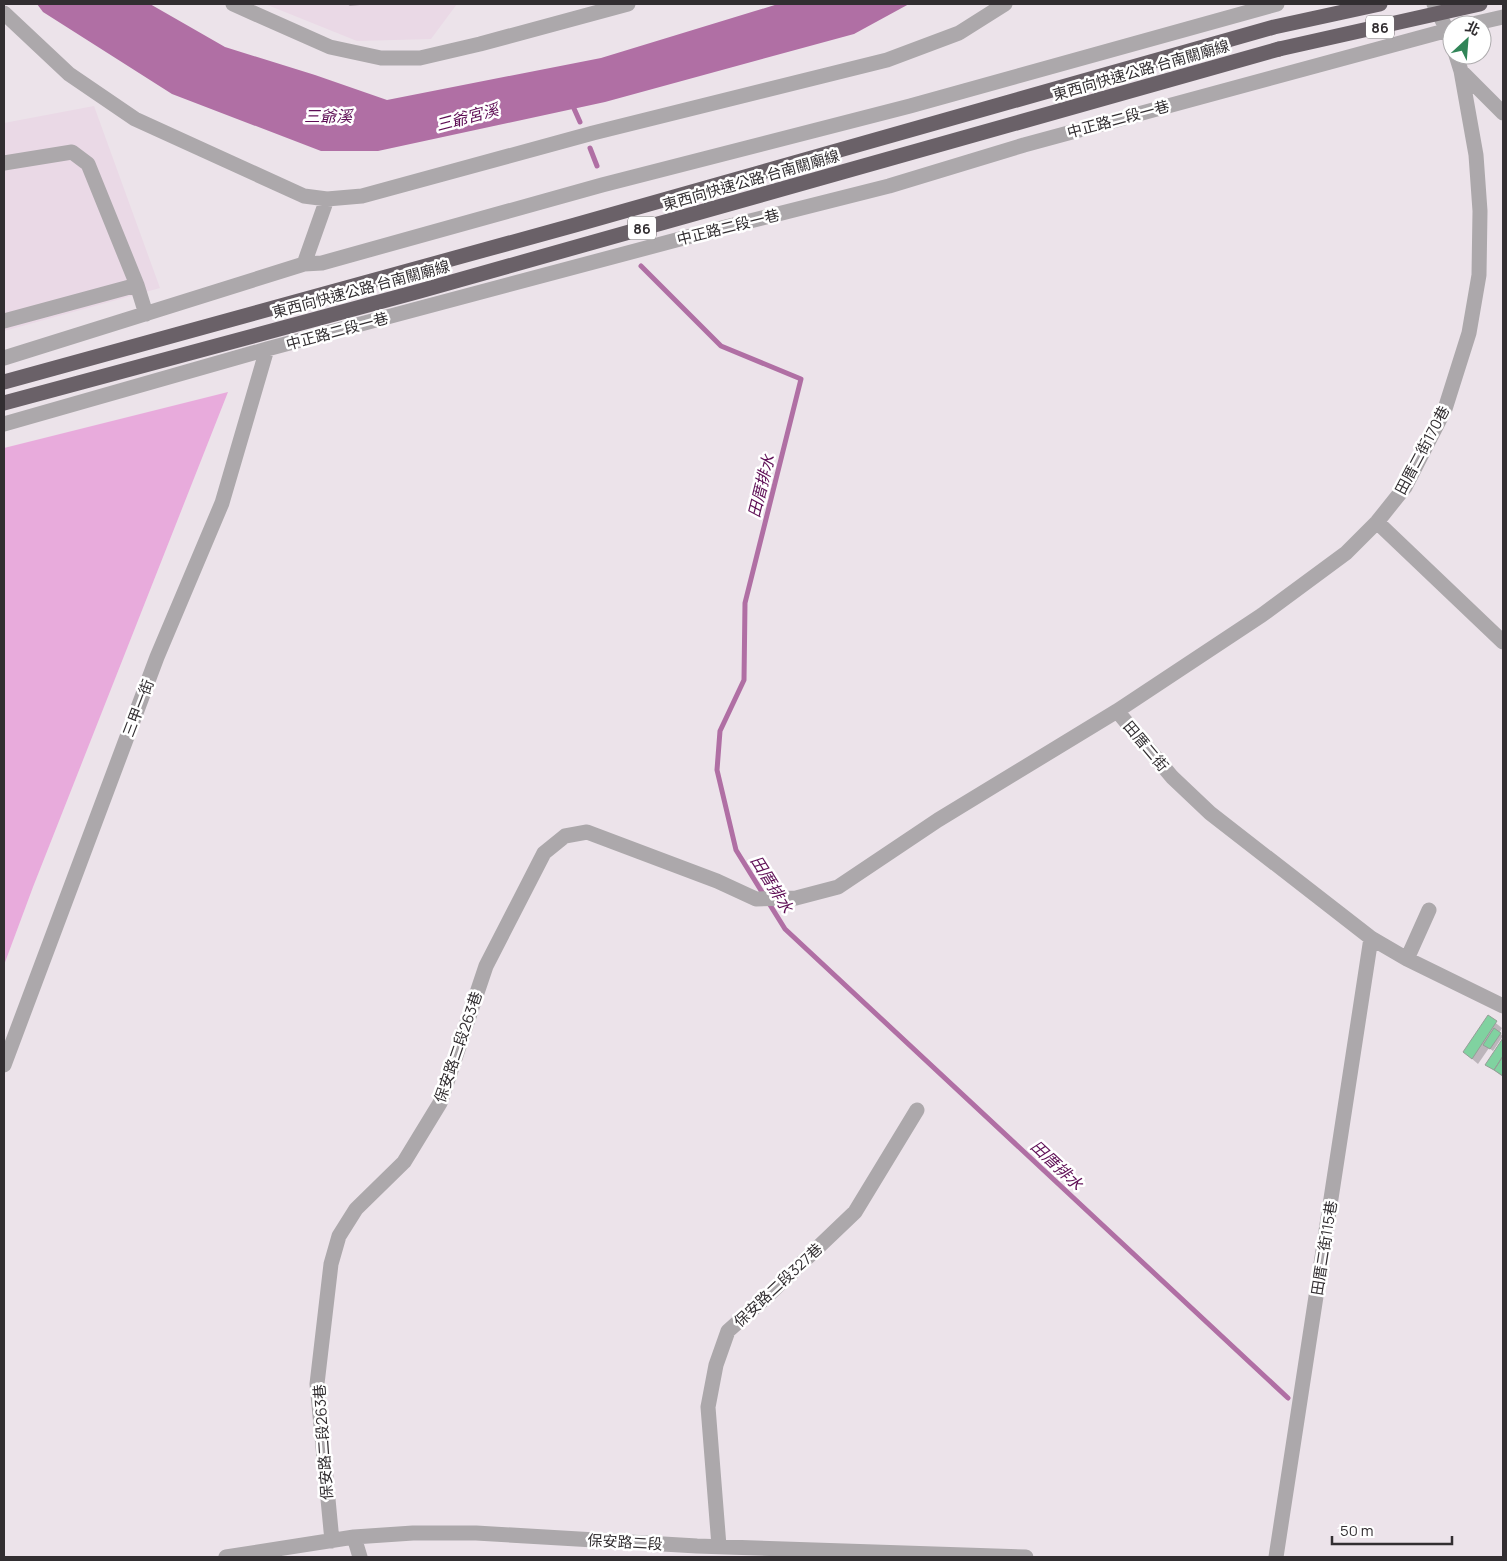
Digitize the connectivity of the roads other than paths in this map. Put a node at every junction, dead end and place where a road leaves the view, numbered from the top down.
1 (232, 4) edge
2 (628, 4) edge
3 (1004, 4) edge
4 (1277, 4) edge
5 (1380, 4) edge
6 (1434, 4) edge
7 (1480, 4) edge
8 (4, 13) edge
9 (1442, 19) edge
10 (1442, 36) edge
11 (1459, 65) edge
12 (1461, 70) junction
13 (1503, 113) edge
14 (4, 163) edge
15 (327, 199) junction
16 (304, 264) junction
17 (137, 284) junction
18 (146, 314) junction
19 (4, 321) edge
20 (267, 349) junction
21 (4, 358) edge
22 (4, 382) edge
23 (4, 403) edge
24 (4, 424) edge
25 (1377, 522) junction
26 (1503, 642) edge
27 (1118, 711) junction
28 (763, 899) joint
29 (1429, 910) dead end
30 (1371, 938) junction
31 (1407, 959) junction
32 (1503, 1006) edge
33 (4, 1065) edge
34 (917, 1110) dead end
35 (354, 1537) junction
36 (332, 1541) junction
37 (719, 1546) junction
38 (226, 1557) edge
39 (360, 1557) edge
40 (1026, 1557) edge
41 (1276, 1557) edge

1 - 2 street
3 - 15 street
4 - 16 street
5 - 22 highway, 東西向快速公路 台南關廟線 / 86
6 - 9 street
7 - 23 highway, 東西向快速公路 台南關廟線 / 86, bridge
8 - 15 street
10 - 20 street, 中正路二段一巷
11 - 12 street, 田厝二街170巷
12 - 13 street
12 - 25 street, 田厝二街170巷
14 - 17 street
15 - 16 street
16 - 18 street
17 - 18 street
17 - 19 street
18 - 21 street
20 - 24 street, 中正路二段一巷
20 - 33 street, 三甲一街
25 - 26 street
25 - 27 street, 田厝二街170巷
27 - 28 street, 田厝二街
27 - 30 street, 田厝二街
28 - 36 street, 保安路二段263巷
29 - 31 street
30 - 31 street, 田厝二街
30 - 41 street, 田厝二街115巷
31 - 32 street, 田厝二街
34 - 37 street, 保安路二段327巷
35 - 36 street, 保安路二段
35 - 37 street, 保安路二段
35 - 39 street
36 - 38 street, 保安路二段
37 - 40 street, 保安路二段

